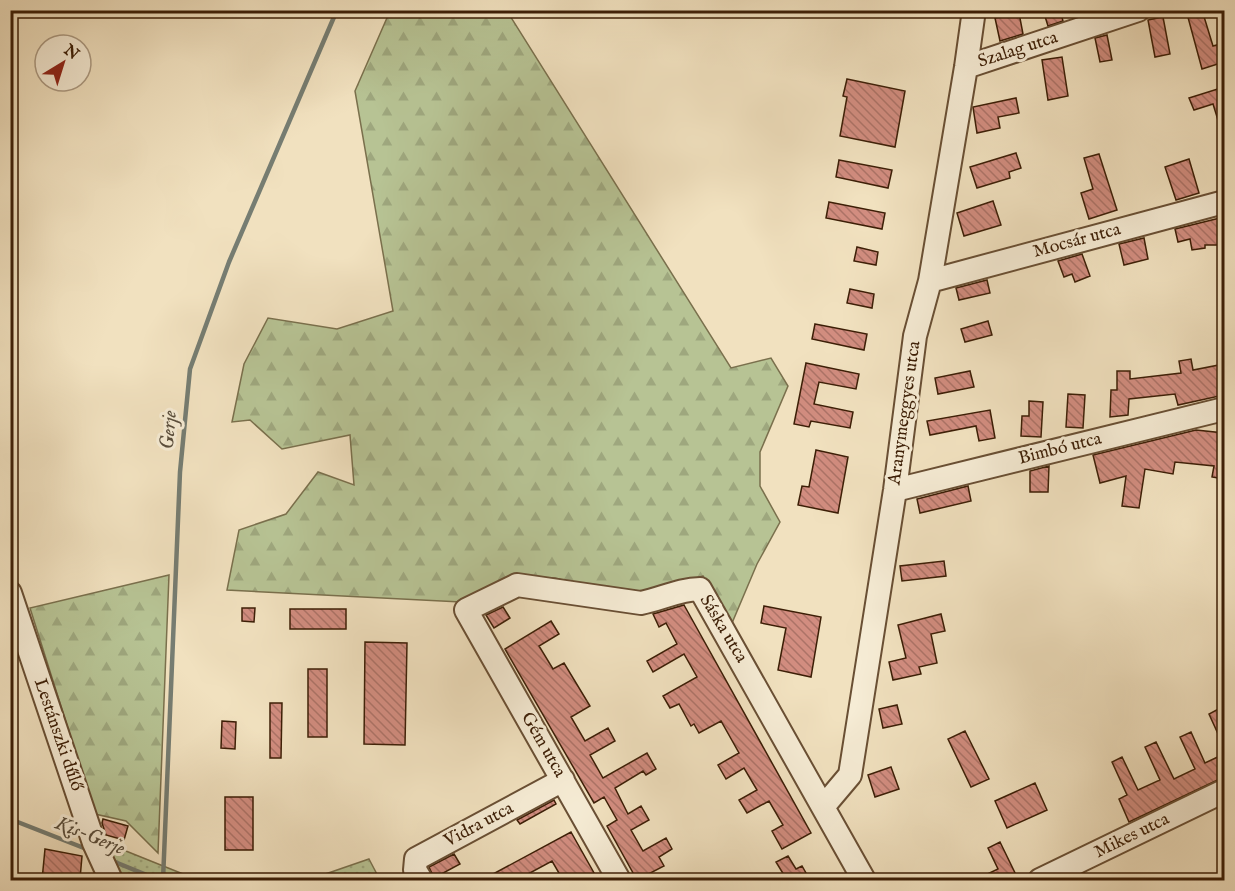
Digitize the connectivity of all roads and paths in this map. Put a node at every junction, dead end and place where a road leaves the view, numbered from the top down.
1 (974, 10) edge
2 (1138, 10) edge
3 (966, 67) junction
4 (1224, 202) edge
5 (930, 281) junction
6 (1224, 409) edge
7 (895, 490) junction
8 (10, 593) edge
9 (466, 610) joint
10 (563, 780) junction
11 (1224, 791) edge
12 (823, 807) junction
13 (107, 872) edge
14 (421, 880) edge
15 (619, 880) edge
16 (864, 880) edge
17 (1040, 880) edge

1 - 3 street, Aranymeggyes utca
2 - 3 street, Szalag utca
3 - 5 street, Aranymeggyes utca
4 - 5 street, Mocsár utca
5 - 7 street, Aranymeggyes utca
6 - 7 street, Bimbó utca
7 - 12 street, Aranymeggyes utca
8 - 13 street, Lestánszki dűlő
9 - 10 street, Gém utca
9 - 12 street, Sáska utca
10 - 14 street, Vidra utca
10 - 15 street, Gém utca
11 - 17 street, Mikes utca
12 - 16 street, Sáska utca

